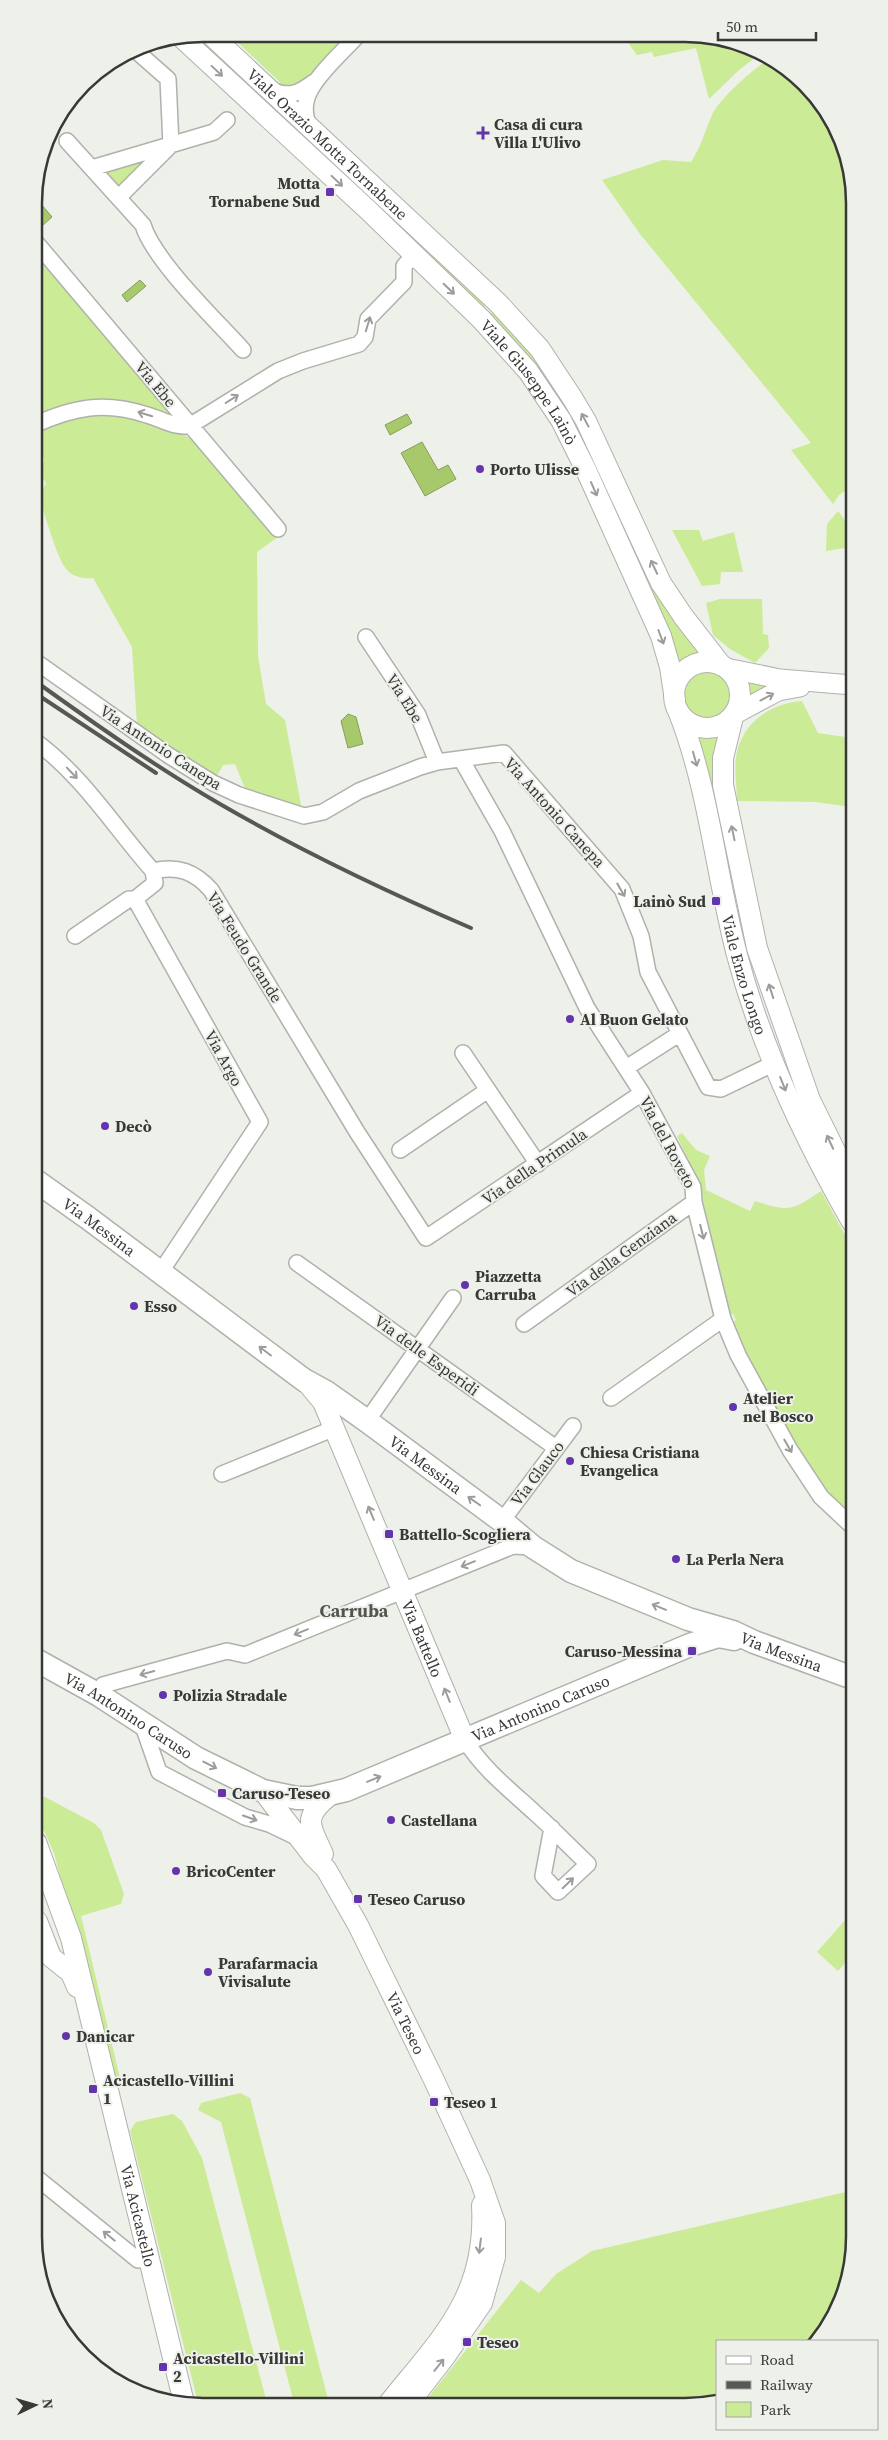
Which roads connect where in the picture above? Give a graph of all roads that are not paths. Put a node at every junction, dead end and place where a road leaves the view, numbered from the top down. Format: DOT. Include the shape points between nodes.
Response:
graph roads {
  1 [pos="220,43"];
  2 [pos="351,43"];
  3 [pos="188,44"];
  4 [pos="141,55"];
  5 [pos="318,80"];
  6 [pos="267,87"];
  7 [pos="227,120"];
  8 [pos="308,125"];
  9 [pos="67,141"];
  10 [pos="171,145"];
  11 [pos="92,168"];
  12 [pos="119,197"];
  13 [pos="43,251"];
  14 [pos="445,253"];
  15 [pos="414,255"];
  16 [pos="243,350"];
  17 [pos="43,421"];
  18 [pos="191,425"];
  19 [pos="278,529"];
  20 [pos="366,637"];
  21 [pos="723,666"];
  22 [pos="43,667"];
  23 [pos="843,684"];
  24 [pos="677,706"];
  25 [pos="734,715"];
  26 [pos="43,747"];
  27 [pos="461,759"];
  28 [pos="437,762"];
  29 [pos="153,870"];
  30 [pos="135,899"];
  31 [pos="75,936"];
  32 [pos="679,1034"];
  33 [pos="463,1053"];
  34 [pos="775,1063"];
  35 [pos="626,1068"];
  36 [pos="488,1090"];
  37 [pos="642,1093"];
  38 [pos="400,1150"];
  39 [pos="538,1164"];
  40 [pos="846,1172"];
  41 [pos="43,1186"];
  42 [pos="694,1202"];
  43 [pos="846,1210"];
  44 [pos="426,1238"];
  45 [pos="297,1262"];
  46 [pos="160,1273"];
  47 [pos="452,1298"];
  48 [pos="723,1319"];
  49 [pos="524,1324"];
  50 [pos="417,1348"];
  51 [pos="304,1380"];
  52 [pos="612,1398"];
  53 [pos="367,1421"];
  54 [pos="573,1426"];
  55 [pos="334,1428"];
  56 [pos="556,1448"];
  57 [pos="222,1474"];
  58 [pos="502,1520"];
  59 [pos="845,1520"];
  60 [pos="523,1547"];
  61 [pos="404,1590"];
  62 [pos="688,1619"];
  63 [pos="754,1642"];
  64 [pos="690,1645"];
  65 [pos="42,1665"];
  66 [pos="845,1675"];
  67 [pos="99,1695"];
  68 [pos="142,1723"];
  69 [pos="465,1740"];
  70 [pos="263,1791"];
  71 [pos="329,1796"];
  72 [pos="552,1828"];
  73 [pos="301,1840"];
  74 [pos="42,1859"];
  75 [pos="326,1869"];
  76 [pos="52,1887"];
  77 [pos="42,1934"];
  78 [pos="51,1957"];
  79 [pos="92,2027"];
  80 [pos="480,2180"];
  81 [pos="42,2182"];
  82 [pos="149,2258"];
  83 [pos="182,2395"];
  84 [pos="393,2398"];
  85 [pos="412,2398"];
  1 -- 6 [label="main road, Viale Orazio Motta Tornabene"];
  2 -- 5 [label="street"];
  3 -- 15 [label="main road, Viale Orazio Motta Tornabene, one-way"];
  4 -- 10 [label="street" via="168,79"];
  5 -- 6 [label="street" via="290,96"];
  5 -- 8 [label="street" via="306,101"];
  6 -- 8 [label="main road, Viale Orazio Motta Tornabene"];
  7 -- 10 [label="street" via="214,132"];
  8 -- 14 [label="main road, Viale Orazio Motta Tornabene"];
  9 -- 11 [label="street"];
  10 -- 11 [label="street"];
  10 -- 12 [label="street"];
  11 -- 12 [label="street"];
  12 -- 16 [label="street" via="143,225 147,238 186,288"];
  13 -- 18 [label="street, Via Ebe"];
  21 -- 14 [label="main road, Viale Giuseppe Lainò, one-way" via="682,616 661,583 586,421 540,349 498,303"];
  18 -- 15 [label="street, one-way" via="278,371 359,344 365,337 368,318 404,282 404,266"];
  15 -- 24 [label="main road, Viale Giuseppe Lainò, one-way" via="481,319 528,371 561,420 661,636"];
  18 -- 17 [label="street, one-way" via="182,428 131,410 99,407 74,409"];
  18 -- 19 [label="street, Via Ebe"];
  20 -- 28 [label="street, Via Ebe" via="418,716"];
  21 -- 23 [label="street" via="780,679"];
  21 -- 24 [label="main road" via="702,662 685,671 677,681"];
  21 -- 25 [label="main road" via="735,677 740,689 740,702"];
  22 -- 28 [label="street, Via Antonio Canepa" via="160,750 213,783 304,816 323,812 359,791"];
  25 -- 23 [label="street, one-way" via="778,690"];
  24 -- 25 [label="main road" via="689,723 702,728 722,725"];
  24 -- 34 [label="main road, Viale Enzo Longo, one-way" via="696,760 737,956"];
  40 -- 25 [label="main road, Viale Enzo Longo, one-way" via="810,1100 757,948 723,785 724,758"];
  26 -- 29 [label="street, one-way" via="85,787"];
  27 -- 28 [label="street, Via Antonio Canepa"];
  27 -- 32 [label="street, Via Antonio Canepa, one-way" via="504,753 615,879 641,936 648,972"];
  27 -- 35 [label="street, Via del Roveto" via="502,831 587,1008"];
  29 -- 30 [label="street" via="155,883"];
  29 -- 44 [label="street, Via Feudo Grande" via="186,870 211,890 357,1132"];
  30 -- 31 [label="street" via="128,899"];
  30 -- 46 [label="street, Via Argo" via="260,1122"];
  32 -- 34 [label="street, Via Antonio Canepa" via="708,1087 721,1088"];
  32 -- 35 [label="street"];
  33 -- 36 [label="street"];
  34 -- 43 [label="main road, Viale Enzo Longo, one-way" via="791,1104"];
  35 -- 37 [label="street, Via del Roveto"];
  36 -- 38 [label="street"];
  36 -- 39 [label="street"];
  37 -- 39 [label="street, Via della Primula"];
  37 -- 42 [label="street, Via del Roveto" via="690,1180 695,1193"];
  39 -- 44 [label="street, Via della Primula"];
  41 -- 46 [label="main road, Via Messina"];
  42 -- 48 [label="street, Via del Roveto, one-way"];
  42 -- 49 [label="street, Via della Genziana"];
  45 -- 50 [label="street, Via delle Esperidi"];
  51 -- 46 [label="main road, Via Messina, one-way"];
  47 -- 50 [label="street"];
  48 -- 52 [label="street"];
  48 -- 59 [label="street, Via del Roveto, one-way" via="738,1355 790,1450 820,1497"];
  50 -- 53 [label="street"];
  50 -- 56 [label="street, Via delle Esperidi"];
  51 -- 53 [label="main road, Via Messina"];
  51 -- 55 [label="main road, Via Battello" via="323,1402"];
  58 -- 53 [label="main road, Via Messina, one-way"];
  54 -- 56 [label="street, Via Glauco"];
  55 -- 57 [label="street"];
  61 -- 55 [label="main road, Via Battello, one-way"];
  56 -- 58 [label="street, Via Glauco"];
  58 -- 60 [label="main road, Via Messina"];
  60 -- 61 [label="street, one-way"];
  62 -- 60 [label="main road, Via Messina, one-way" via="571,1571"];
  61 -- 67 [label="street, one-way" via="245,1655 232,1651 103,1685"];
  69 -- 61 [label="main road, Via Battello, one-way"];
  62 -- 63 [label="main road, Via Messina" via="734,1632"];
  62 -- 64 [label="main road" via="699,1631"];
  63 -- 64 [label="main road, Via Antonino Caruso" via="722,1636"];
  63 -- 66 [label="main road, Via Messina"];
  64 -- 69 [label="main road, Via Antonino Caruso"];
  65 -- 67 [label="main road, Via Antonino Caruso"];
  67 -- 68 [label="main road, Via Antonino Caruso"];
  68 -- 70 [label="main road, Via Antonino Caruso, one-way" via="196,1758"];
  68 -- 73 [label="street, one-way" via="159,1772 245,1817"];
  71 -- 69 [label="main road, Via Antonino Caruso, one-way"];
  69 -- 72 [label="street, Via Battello" via="492,1775"];
  70 -- 71 [label="main road, Via Antonino Caruso" via="297,1798"];
  70 -- 73 [label="main road"];
  71 -- 75 [label="main road" via="315,1806 310,1819"];
  72 -- 72 [label="street, Via Battello, one-way" via="543,1876 558,1892 588,1864"];
  73 -- 75 [label="main road"];
  74 -- 76 [label="main road, Via Acicastello"];
  75 -- 80 [label="main road, Via Teseo" via="376,1961"];
  76 -- 78 [label="main road" via="67,1949 62,1958"];
  76 -- 79 [label="main road, Via Acicastello" via="71,1938"];
  77 -- 78 [label="main road"];
  78 -- 79 [label="main road, Via Acicastello" via="72,1973"];
  79 -- 82 [label="main road, Via Acicastello"];
  80 -- 84 [label="main road, one-way" via="481,2243 472,2285 452,2323"];
  85 -- 80 [label="main road, Via Teseo, one-way" via="469,2325 490,2282 495,2257 495,2223"];
  82 -- 81 [label="street, one-way" via="138,2260"];
  82 -- 83 [label="main road, Via Acicastello"];
}
